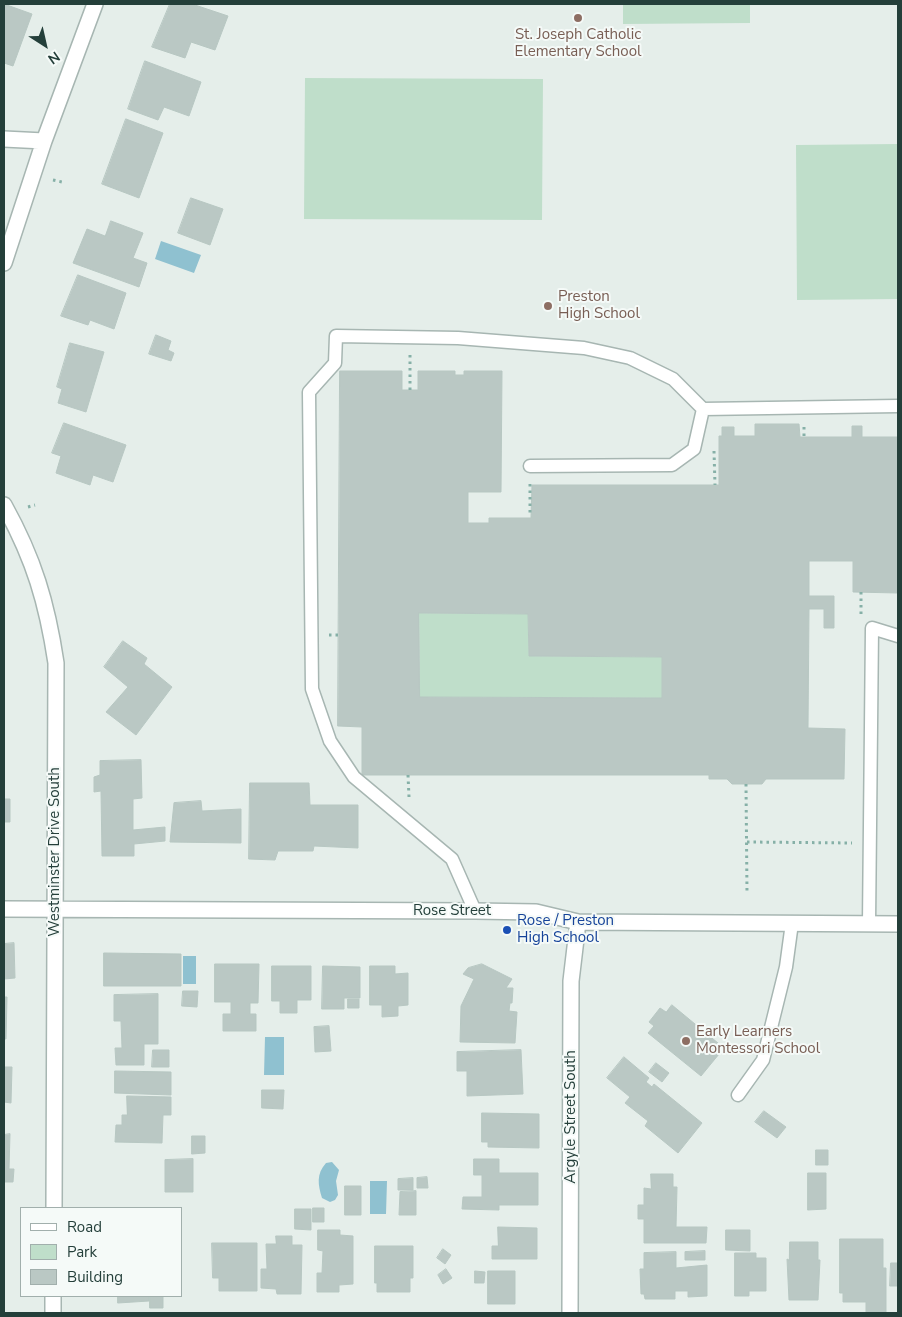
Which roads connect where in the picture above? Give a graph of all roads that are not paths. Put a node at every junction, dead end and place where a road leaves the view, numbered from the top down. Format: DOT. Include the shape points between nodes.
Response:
graph roads {
  1 [pos="95,4"];
  2 [pos="4,139"];
  3 [pos="44,141"];
  4 [pos="4,263"];
  5 [pos="898,406"];
  6 [pos="703,408"];
  7 [pos="530,466"];
  8 [pos="4,505"];
  9 [pos="898,636"];
  10 [pos="4,909"];
  11 [pos="55,909"];
  12 [pos="475,911"];
  13 [pos="578,922"];
  14 [pos="792,922"];
  15 [pos="869,924"];
  16 [pos="898,924"];
  17 [pos="738,1095"];
  18 [pos="54,1207"];
  19 [pos="53,1297"];
  20 [pos="53,1313"];
  21 [pos="570,1313"];
  1 -- 3 [label="street"];
  2 -- 3 [label="street"];
  3 -- 4 [label="street"];
  5 -- 6 [label="lane"];
  6 -- 7 [label="lane" via="694,449 672,465"];
  6 -- 12 [label="lane" via="673,379 630,358 584,348 458,338 336,336 336,364 309,392 312,688 330,741 354,777 452,859"];
  8 -- 11 [label="street, Westminster Drive South" via="31,558 49,614 56,663"];
  9 -- 15 [label="lane" via="872,628"];
  10 -- 11 [label="street, Rose Street"];
  11 -- 12 [label="street, Rose Street"];
  11 -- 18 [label="street, Westminster Drive South"];
  12 -- 13 [label="street, Rose Street" via="536,912"];
  13 -- 14 [label="street, Rose Street"];
  13 -- 21 [label="street, Argyle Street South" via="571,981"];
  14 -- 15 [label="street, Rose Street"];
  14 -- 17 [label="lane" via="786,967 762,1060"];
  15 -- 16 [label="street, Rose Street"];
  19 -- 20 [label="street"];
}
